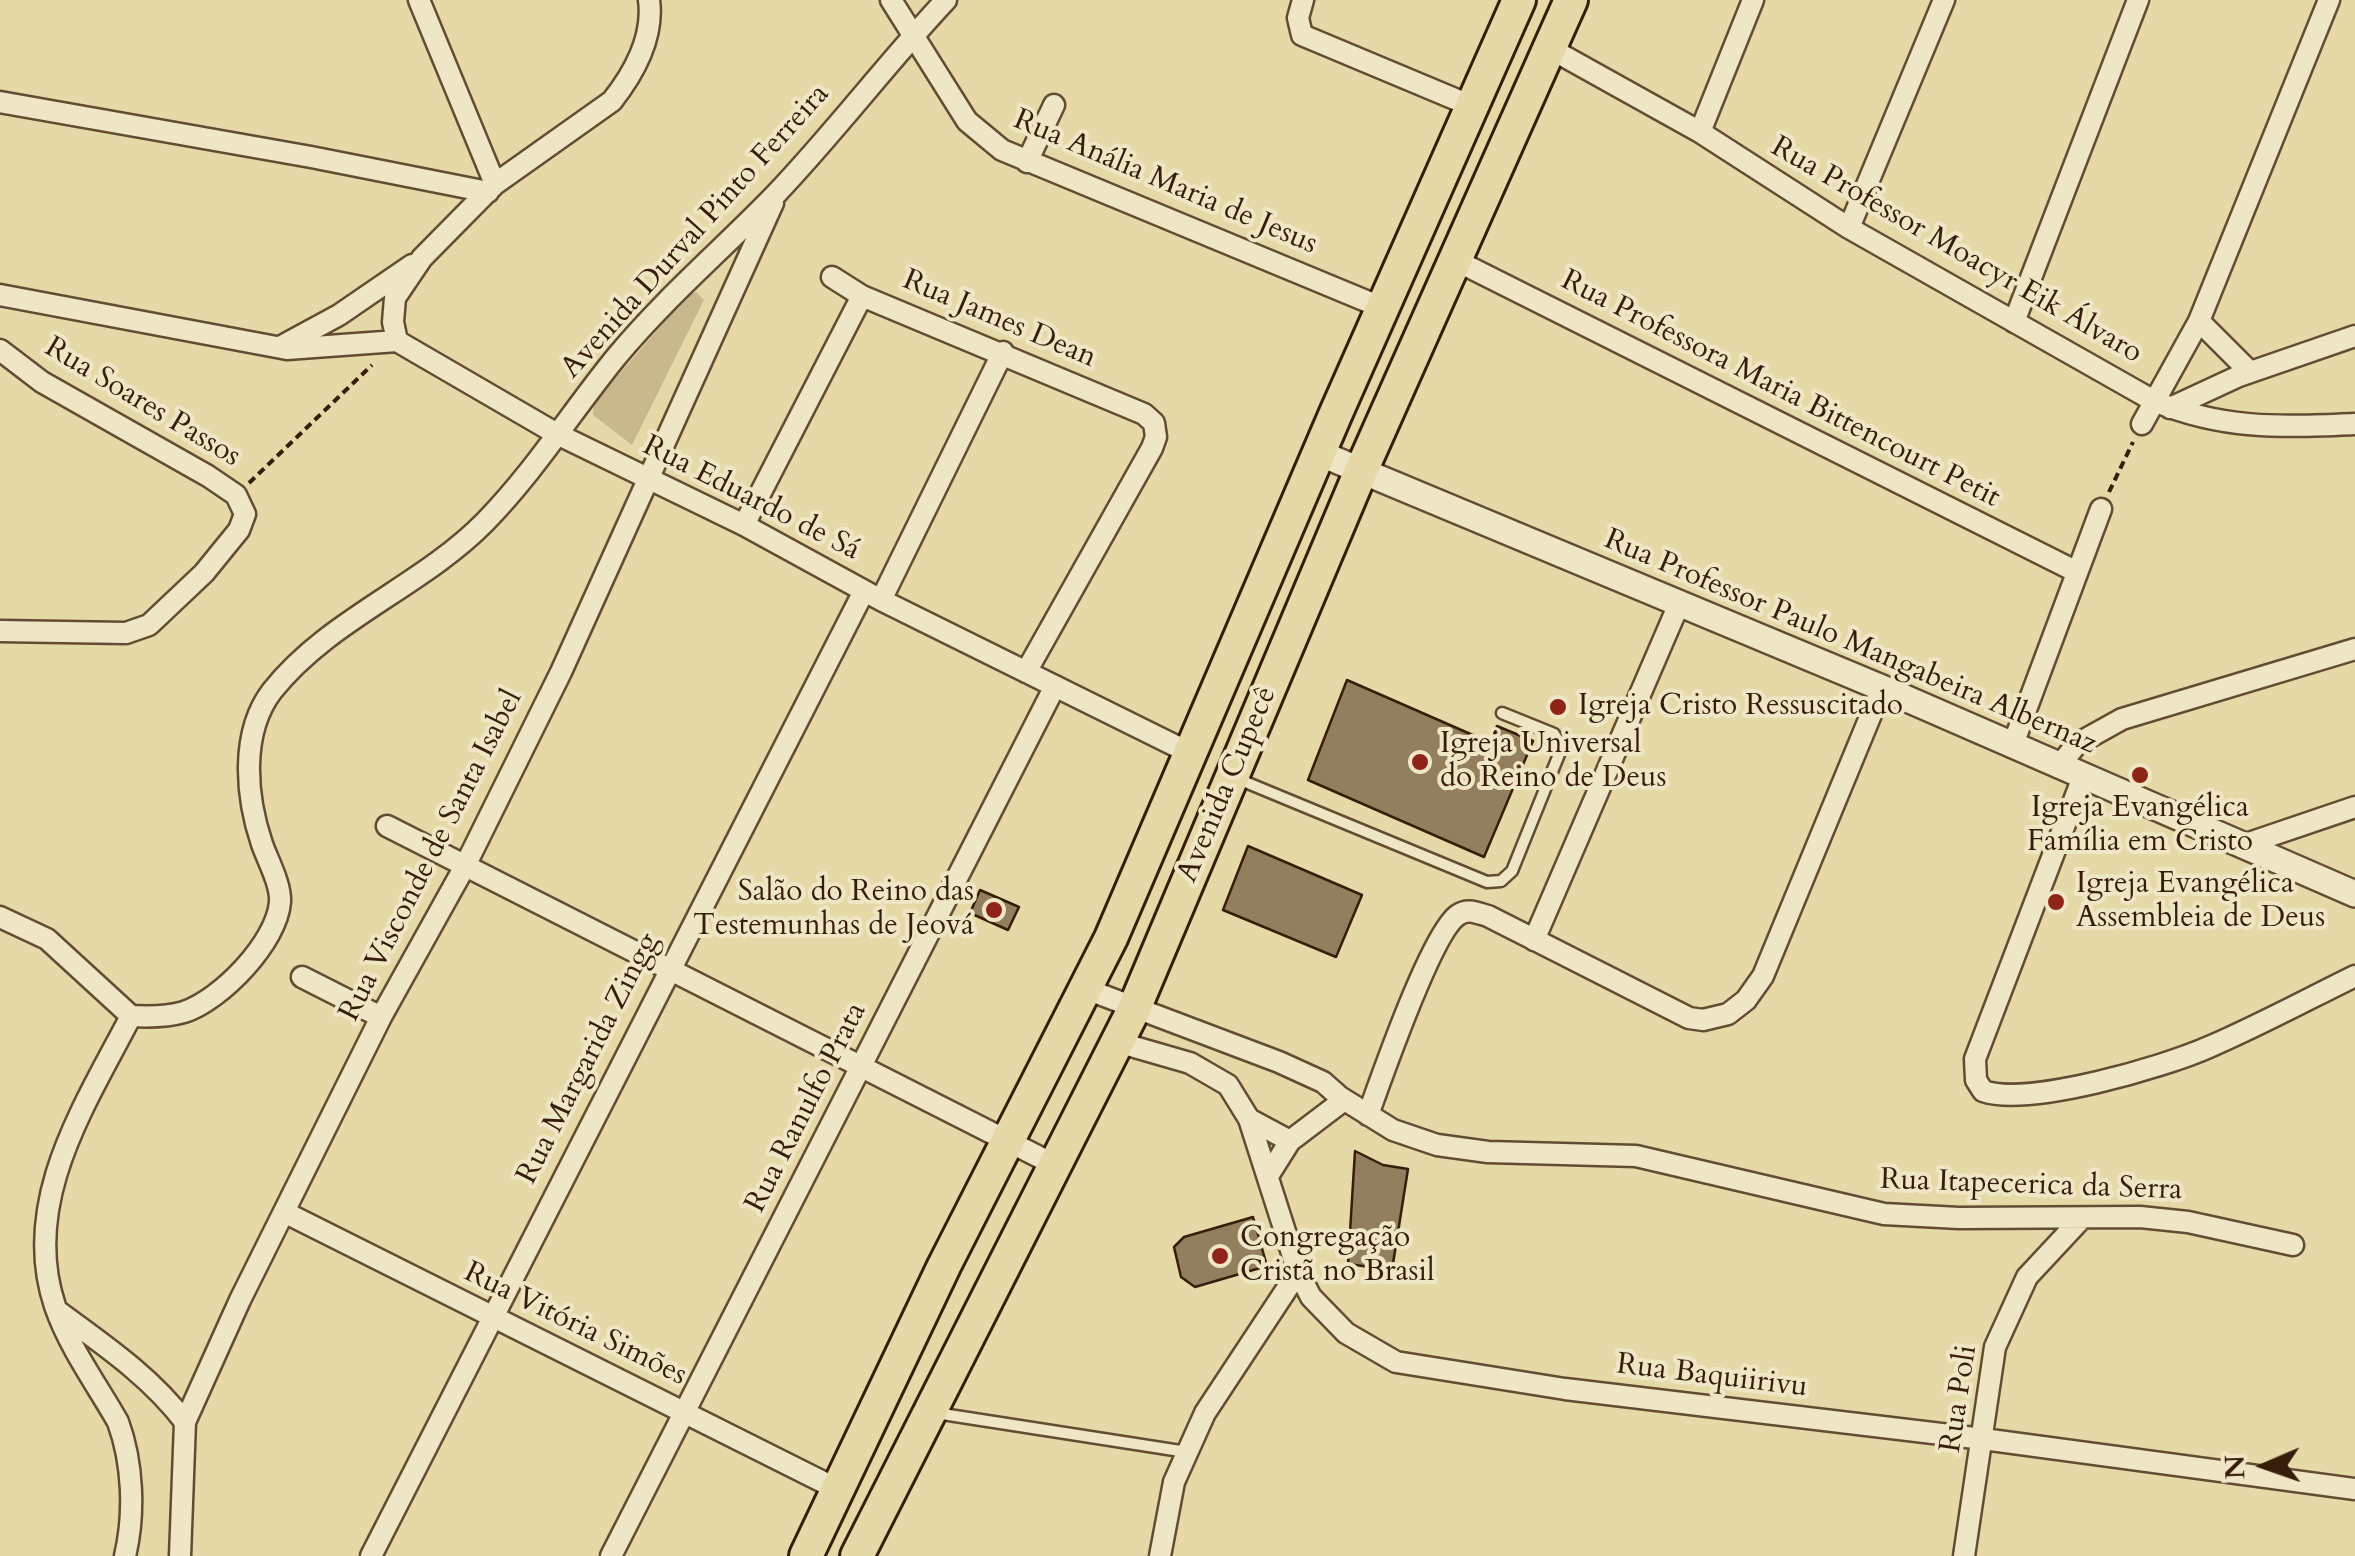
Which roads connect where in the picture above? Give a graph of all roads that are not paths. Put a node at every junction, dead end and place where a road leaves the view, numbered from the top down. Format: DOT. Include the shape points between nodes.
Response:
graph roads {
  1 [pos="418,0"];
  2 [pos="649,0"];
  3 [pos="891,0"];
  4 [pos="946,0"];
  5 [pos="1304,0"];
  6 [pos="1519,0"];
  7 [pos="1571,0"];
  8 [pos="1753,0"];
  9 [pos="1944,0"];
  10 [pos="2138,0"];
  11 [pos="2328,0"];
  12 [pos="912,36"];
  13 [pos="1550,49"];
  14 [pos="0,102"];
  15 [pos="1054,106"];
  16 [pos="1474,107"];
  17 [pos="1700,132"];
  18 [pos="1027,162"];
  19 [pos="491,188"];
  20 [pos="779,190"];
  21 [pos="1849,228"];
  22 [pos="422,258"];
  23 [pos="1456,261"];
  24 [pos="832,277"];
  25 [pos="0,295"];
  26 [pos="862,296"];
  27 [pos="1383,308"];
  28 [pos="2199,321"];
  29 [pos="2014,322"];
  30 [pos="2355,336"];
  31 [pos="397,341"];
  32 [pos="278,348"];
  33 [pos="0,350"];
  34 [pos="1003,352"];
  35 [pos="2250,372"];
  36 [pos="2162,405"];
  37 [pos="2142,424"];
  38 [pos="2355,424"];
  39 [pos="557,434"];
  40 [pos="1319,453"];
  41 [pos="1361,472"];
  42 [pos="647,478"];
  43 [pos="2101,509"];
  44 [pos="744,525"];
  45 [pos="2077,572"];
  46 [pos="872,596"];
  47 [pos="1679,604"];
  48 [pos="0,631"];
  49 [pos="2355,650"];
  50 [pos="1026,672"];
  51 [pos="1055,686"];
  52 [pos="1882,688"];
  53 [pos="1502,713"];
  54 [pos="2012,747"];
  55 [pos="1190,753"];
  56 [pos="2058,767"];
  57 [pos="1232,776"];
  58 [pos="2083,777"];
  59 [pos="2355,807"];
  60 [pos="387,826"];
  61 [pos="2246,844"];
  62 [pos="465,866"];
  63 [pos="2355,894"];
  64 [pos="0,917"];
  65 [pos="1534,940"];
  66 [pos="668,970"];
  67 [pos="2355,976"];
  68 [pos="302,977"];
  69 [pos="1086,989"];
  70 [pos="1134,1009"];
  71 [pos="131,1016"];
  72 [pos="381,1018"];
  73 [pos="1117,1042"];
  74 [pos="1251,1050"];
  75 [pos="862,1068"];
  76 [pos="1228,1085"];
  77 [pos="1344,1100"];
  78 [pos="1368,1116"];
  79 [pos="1249,1119"];
  80 [pos="1008,1141"];
  81 [pos="1290,1142"];
  82 [pos="1055,1165"];
  83 [pos="1268,1176"];
  84 [pos="286,1213"];
  85 [pos="2082,1218"];
  86 [pos="2292,1245"];
  87 [pos="1298,1272"];
  88 [pos="56,1310"];
  89 [pos="492,1318"];
  90 [pos="684,1412"];
  91 [pos="928,1412"];
  92 [pos="185,1422"];
  93 [pos="1983,1440"];
  94 [pos="1187,1452"];
  95 [pos="2354,1488"];
  96 [pos="839,1490"];
  97 [pos="125,1556"];
  98 [pos="180,1556"];
  99 [pos="371,1556"];
  100 [pos="611,1556"];
  101 [pos="806,1556"];
  102 [pos="856,1556"];
  103 [pos="1160,1556"];
  104 [pos="1964,1556"];
  1 -- 19 [label="street"];
  2 -- 19 [label="street" via="647,40 612,101"];
  3 -- 12 [label="street, Rua Anália Maria de Jesus"];
  4 -- 12 [label="street, Avenida Durval Pinto Ferreira"];
  5 -- 16 [label="street" via="1298,22 1308,39"];
  6 -- 16 [label="main road, Avenida Cupecê"];
  7 -- 13 [label="main road, Avenida Cupecê"];
  8 -- 17 [label="street"];
  9 -- 21 [label="street"];
  10 -- 29 [label="street"];
  11 -- 28 [label="street"];
  12 -- 18 [label="street, Rua Anália Maria de Jesus" via="966,121"];
  12 -- 20 [label="street, Avenida Durval Pinto Ferreira"];
  13 -- 17 [label="street, Rua Professor Moacyr Eik Álvaro"];
  13 -- 23 [label="main road, Avenida Cupecê"];
  14 -- 19 [label="street"];
  15 -- 18 [label="street"];
  16 -- 27 [label="main road, Avenida Cupecê"];
  17 -- 21 [label="street, Rua Professor Moacyr Eik Álvaro"];
  18 -- 27 [label="street, Rua Anália Maria de Jesus"];
  19 -- 22 [label="street"];
  20 -- 39 [label="street, Avenida Durval Pinto Ferreira" via="619,354"];
  20 -- 42 [label="street, Rua Visconde de Santa Isabel"];
  21 -- 29 [label="street, Rua Professor Moacyr Eik Álvaro"];
  22 -- 31 [label="street" via="395,298"];
  22 -- 32 [label="street"];
  23 -- 41 [label="main road, Avenida Cupecê"];
  23 -- 45 [label="street, Rua Professora Maria Bittencourt Petit"];
  24 -- 26 [label="street, Rua James Dean"];
  25 -- 32 [label="street"];
  26 -- 34 [label="street, Rua James Dean"];
  26 -- 44 [label="street"];
  27 -- 40 [label="main road, Avenida Cupecê"];
  28 -- 35 [label="street"];
  28 -- 36 [label="street"];
  29 -- 36 [label="street, Rua Professor Moacyr Eik Álvaro"];
  30 -- 35 [label="street"];
  31 -- 32 [label="street"];
  31 -- 39 [label="street, Rua Eduardo de Sá"];
  33 -- 48 [label="street, Rua Soares Passos" via="42,382 208,476 245,510 239,530 204,573 148,624 126,632"];
  34 -- 46 [label="street, Rua Margarida Zingg"];
  34 -- 50 [label="street, Rua James Dean" via="1144,414 1156,427 1152,448"];
  35 -- 36 [label="street"];
  36 -- 37 [label="street"];
  36 -- 38 [label="street, Rua Professor Moacyr Eik Álvaro" via="2267,428"];
  39 -- 42 [label="street, Rua Eduardo de Sá"];
  39 -- 71 [label="street, Avenida Durval Pinto Ferreira" via="462,544 306,656 270,695 251,733 250,768 256,824 280,897 272,925 251,959 205,1002 183,1012"];
  40 -- 41 [label="street, Rua Professor Paulo Mangabeira Albernaz"];
  40 -- 55 [label="main road, Avenida Cupecê"];
  41 -- 47 [label="street, Rua Professor Paulo Mangabeira Albernaz"];
  41 -- 57 [label="main road, Avenida Cupecê"];
  42 -- 44 [label="street, Rua Eduardo de Sá"];
  42 -- 62 [label="street, Rua Visconde de Santa Isabel"];
  43 -- 45 [label="street"];
  44 -- 46 [label="street, Rua Eduardo de Sá"];
  45 -- 54 [label="street"];
  46 -- 50 [label="street, Rua Eduardo de Sá"];
  46 -- 66 [label="street, Rua Margarida Zingg"];
  47 -- 52 [label="street, Rua Professor Paulo Mangabeira Albernaz"];
  47 -- 65 [label="street"];
  49 -- 56 [label="street" via="2122,719 2077,744"];
  50 -- 51 [label="street, Rua Eduardo de Sá"];
  51 -- 55 [label="street, Rua Eduardo de Sá"];
  51 -- 75 [label="street, Rua Ranulfo Prata"];
  52 -- 54 [label="street, Rua Professor Paulo Mangabeira Albernaz"];
  52 -- 65 [label="street" via="1763,976 1728,1014 1704,1020 1679,1014"];
  53 -- 57 [label="lane" via="1554,734 1562,748 1512,871 1501,882"];
  54 -- 56 [label="street, Rua Professor Paulo Mangabeira Albernaz"];
  55 -- 69 [label="main road, Avenida Cupecê"];
  56 -- 58 [label="street, Rua Professor Paulo Mangabeira Albernaz"];
  57 -- 70 [label="main road, Avenida Cupecê"];
  58 -- 61 [label="street, Rua Professor Paulo Mangabeira Albernaz"];
  58 -- 67 [label="street" via="1979,1048 1974,1070 1983,1092 2070,1089 2205,1049"];
  59 -- 61 [label="street"];
  60 -- 62 [label="street"];
  61 -- 63 [label="street, Rua Professor Paulo Mangabeira Albernaz"];
  62 -- 66 [label="street"];
  62 -- 72 [label="street, Rua Visconde de Santa Isabel"];
  64 -- 71 [label="street" via="47,939"];
  65 -- 78 [label="street" via="1473,911 1454,917 1436,944"];
  66 -- 75 [label="street"];
  66 -- 89 [label="street, Rua Margarida Zingg"];
  68 -- 72 [label="street"];
  69 -- 70 [label="street, Rua Itapecerica da Serra"];
  69 -- 80 [label="main road, Avenida Cupecê"];
  70 -- 73 [label="main road, Avenida Cupecê"];
  70 -- 74 [label="street, Rua Itapecerica da Serra"];
  71 -- 88 [label="street" via="75,1124 51,1188 45,1250"];
  72 -- 84 [label="street, Rua Visconde de Santa Isabel"];
  73 -- 76 [label="street, Rua Baquiirivu" via="1190,1063"];
  73 -- 82 [label="main road, Avenida Cupecê"];
  74 -- 76 [label="street" via="1232,1059"];
  74 -- 77 [label="street, Rua Itapecerica da Serra" via="1322,1082"];
  75 -- 80 [label="street"];
  75 -- 90 [label="street, Rua Ranulfo Prata"];
  76 -- 79 [label="street, Rua Baquiirivu"];
  77 -- 78 [label="street, Rua Itapecerica da Serra"];
  77 -- 81 [label="street"];
  78 -- 85 [label="street, Rua Itapecerica da Serra" via="1437,1146 1636,1156 1884,1214"];
  79 -- 81 [label="street"];
  79 -- 83 [label="street, Rua Baquiirivu"];
  80 -- 82 [label="street"];
  80 -- 96 [label="main road, Avenida Cupecê"];
  81 -- 83 [label="street"];
  82 -- 91 [label="main road, Avenida Cupecê"];
  83 -- 87 [label="street, Rua Baquiirivu"];
  84 -- 89 [label="street, Rua Vitória Simões"];
  84 -- 92 [label="street, Rua Visconde de Santa Isabel"];
  85 -- 86 [label="street, Rua Itapecerica da Serra" via="2188,1222"];
  85 -- 93 [label="street, Rua Poli" via="2027,1277 1996,1346"];
  87 -- 93 [label="street, Rua Baquiirivu" via="1330,1319 1396,1362"];
  87 -- 94 [label="street" via="1204,1412"];
  88 -- 92 [label="street" via="134,1368"];
  88 -- 97 [label="street" via="125,1440 131,1508"];
  89 -- 90 [label="street, Rua Vitória Simões"];
  89 -- 99 [label="street, Rua Margarida Zingg"];
  90 -- 96 [label="street, Rua Vitória Simões"];
  90 -- 100 [label="street, Rua Ranulfo Prata"];
  91 -- 94 [label="lane"];
  91 -- 102 [label="main road, Avenida Cupecê"];
  92 -- 98 [label="street, Rua Visconde de Santa Isabel"];
  93 -- 95 [label="street, Rua Baquiirivu"];
  93 -- 104 [label="street, Rua Poli"];
  94 -- 103 [label="street" via="1174,1482"];
  96 -- 101 [label="main road, Avenida Cupecê"];
}
